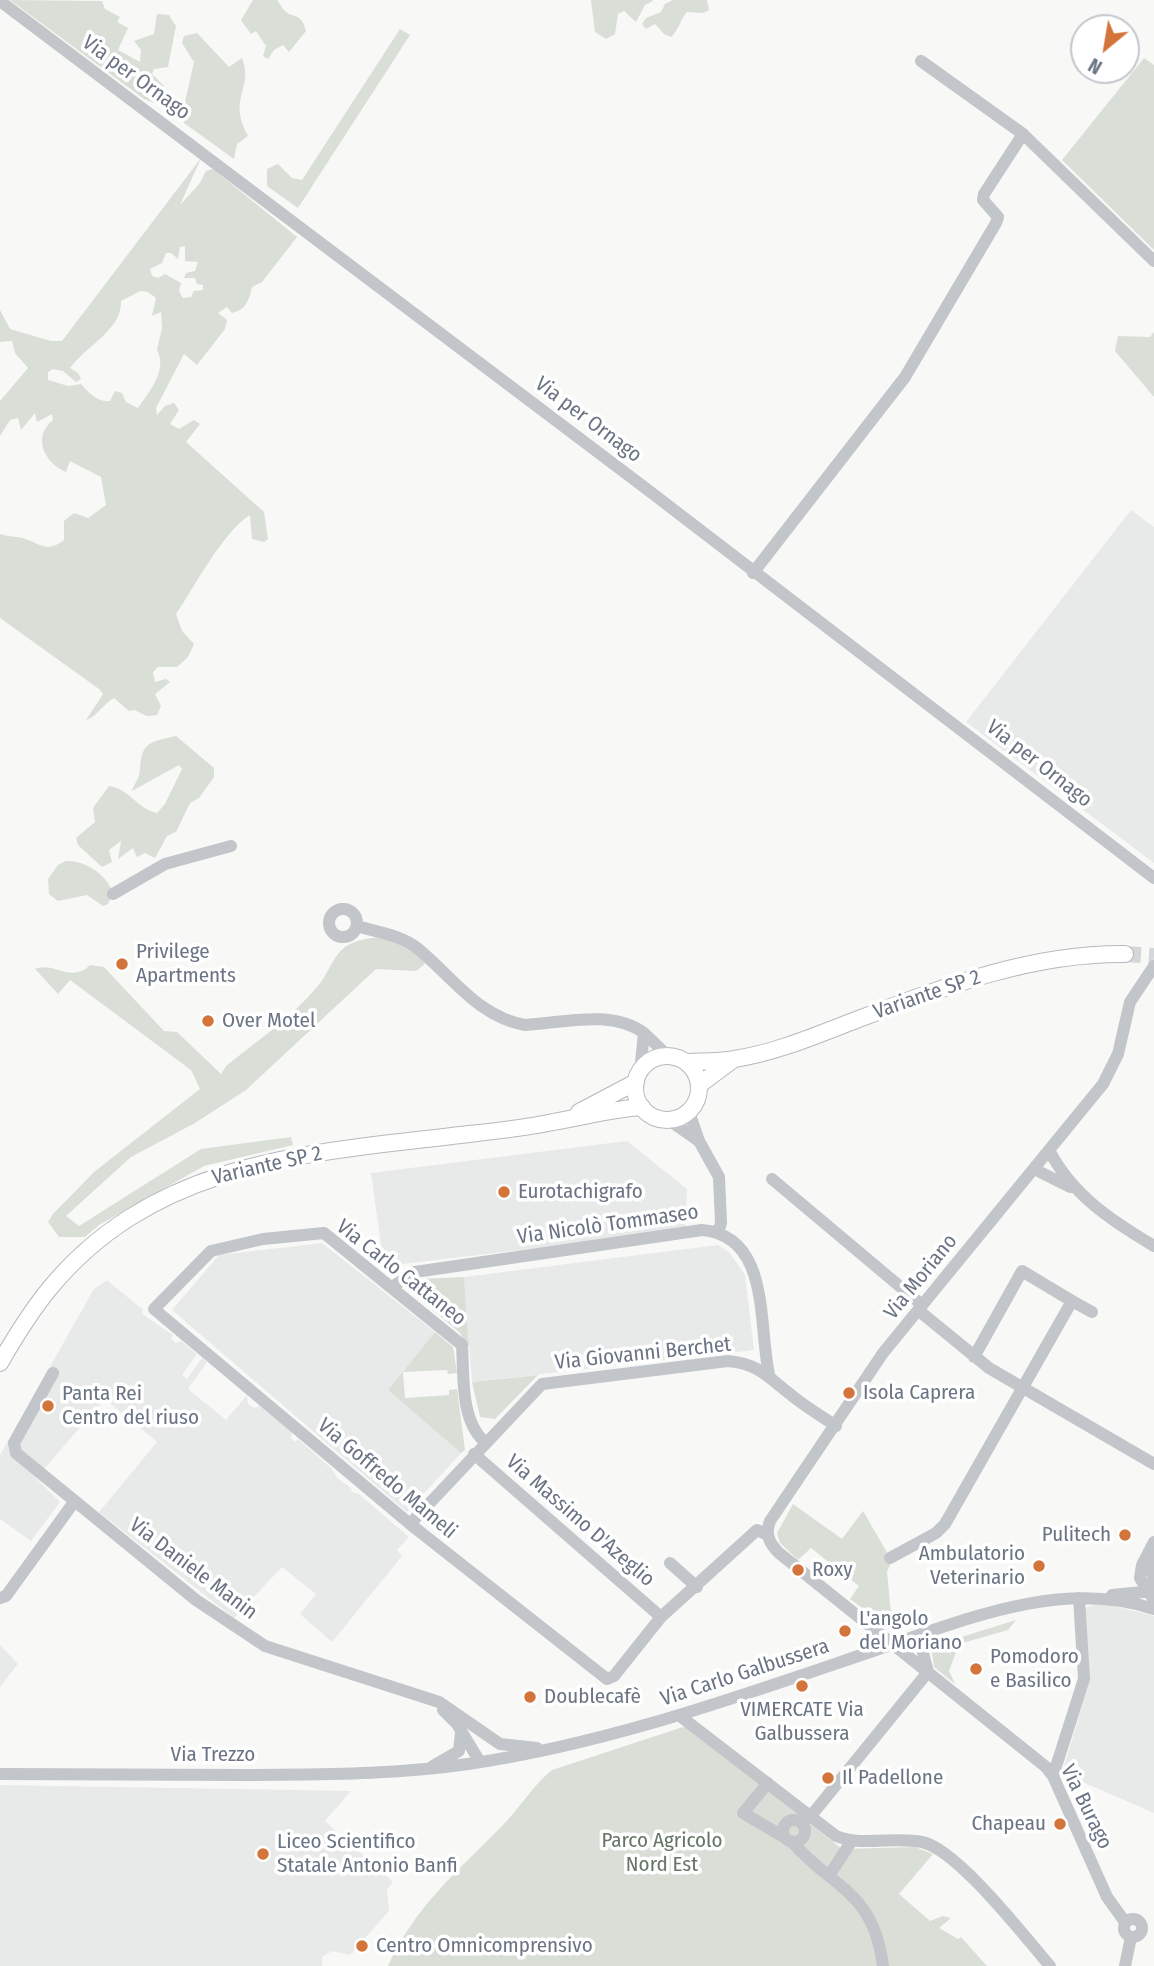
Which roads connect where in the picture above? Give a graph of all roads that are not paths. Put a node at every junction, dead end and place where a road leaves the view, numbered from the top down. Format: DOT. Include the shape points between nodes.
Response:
graph roads {
  1 [pos="0,1"];
  2 [pos="921,61"];
  3 [pos="1023,134"];
  4 [pos="1154,261"];
  5 [pos="753,573"];
  6 [pos="231,846"];
  7 [pos="1153,876"];
  8 [pos="113,894"];
  9 [pos="357,926"];
  10 [pos="1125,954"];
  11 [pos="1154,967"];
  12 [pos="644,1033"];
  13 [pos="668,1056"];
  14 [pos="734,1059"];
  15 [pos="686,1062"];
  16 [pos="638,1077"];
  17 [pos="699,1085"];
  18 [pos="642,1107"];
  19 [pos="689,1112"];
  20 [pos="566,1119"];
  21 [pos="669,1120"];
  22 [pos="699,1141"];
  23 [pos="1049,1150"];
  24 [pos="1034,1169"];
  25 [pos="772,1178"];
  26 [pos="1076,1190"];
  27 [pos="717,1232"];
  28 [pos="1154,1246"];
  29 [pos="392,1287"];
  30 [pos="1072,1301"];
  31 [pos="920,1308"];
  32 [pos="154,1309"];
  33 [pos="1092,1312"];
  34 [pos="974,1357"];
  35 [pos="0,1363"];
  36 [pos="53,1373"];
  37 [pos="769,1374"];
  38 [pos="1024,1388"];
  39 [pos="837,1424"];
  40 [pos="485,1442"];
  41 [pos="474,1454"];
  42 [pos="1154,1464"];
  43 [pos="74,1502"];
  44 [pos="410,1524"];
  45 [pos="768,1535"];
  46 [pos="1154,1542"];
  47 [pos="890,1558"];
  48 [pos="1145,1560"];
  49 [pos="670,1563"];
  50 [pos="696,1587"];
  51 [pos="1152,1591"];
  52 [pos="1120,1594"];
  53 [pos="1094,1596"];
  54 [pos="0,1598"];
  55 [pos="1079,1598"];
  56 [pos="1154,1609"];
  57 [pos="662,1617"];
  58 [pos="925,1634"];
  59 [pos="894,1644"];
  60 [pos="928,1672"];
  61 [pos="680,1716"];
  62 [pos="466,1726"];
  63 [pos="548,1749"];
  64 [pos="481,1762"];
  65 [pos="427,1769"];
  66 [pos="0,1773"];
  67 [pos="1053,1776"];
  68 [pos="768,1783"];
  69 [pos="806,1820"];
  70 [pos="788,1840"];
  71 [pos="851,1842"];
  72 [pos="830,1874"];
  73 [pos="1125,1922"];
  74 [pos="1148,1929"];
  75 [pos="1131,1937"];
  76 [pos="883,1966"];
  77 [pos="1050,1966"];
  78 [pos="1125,1966"];
  1 -- 5 [label="street, Via per Ornago"];
  2 -- 3 [label="street"];
  3 -- 4 [label="street"];
  3 -- 5 [label="street" via="984,194 983,200 998,217 996,223 917,358"];
  5 -- 7 [label="street, Via per Ornago"];
  6 -- 8 [label="street" via="165,864"];
  9 -- 12 [label="street" via="415,946 485,1011 525,1025 614,1020"];
  10 -- 14 [label="main road, Variante SP 2" via="1058,957 1001,970 810,1038"];
  11 -- 23 [label="street, Via Moriano" via="1130,1002 1109,1074"];
  12 -- 13 [label="street"];
  12 -- 16 [label="street"];
  13 -- 15 [label="main road, Variante SP 2"];
  13 -- 16 [label="main road, Variante SP 2" via="655,1059"];
  14 -- 15 [label="main road, Variante SP 2"];
  14 -- 17 [label="main road, Variante SP 2"];
  15 -- 17 [label="main road"];
  16 -- 18 [label="main road" via="637,1100"];
  16 -- 20 [label="main road, Variante SP 2"];
  17 -- 19 [label="main road"];
  18 -- 20 [label="main road, Variante SP 2"];
  18 -- 21 [label="main road" via="654,1117"];
  19 -- 21 [label="main road"];
  19 -- 22 [label="street"];
  20 -- 35 [label="main road, Variante SP 2" via="250,1165 172,1193 125,1220 74,1262 48,1289"];
  21 -- 22 [label="street"];
  22 -- 27 [label="street" via="719,1177 721,1223"];
  23 -- 24 [label="street, Via Moriano"];
  23 -- 26 [label="street"];
  24 -- 26 [label="street"];
  24 -- 31 [label="street, Via Moriano"];
  25 -- 31 [label="street"];
  26 -- 28 [label="street" via="1121,1227"];
  27 -- 29 [label="street, Via Nicolò Tommaseo" via="702,1230 415,1272"];
  27 -- 37 [label="street, Via Nicolò Tommaseo" via="741,1249 754,1270"];
  29 -- 32 [label="street, Via Carlo Cattaneo" via="324,1233 262,1239 211,1251"];
  29 -- 40 [label="street, Via Carlo Cattaneo" via="462,1345 469,1416 474,1433"];
  30 -- 33 [label="street"];
  30 -- 34 [label="street" via="1022,1271"];
  30 -- 38 [label="street"];
  31 -- 34 [label="street"];
  31 -- 39 [label="street, Via Moriano" via="883,1353"];
  32 -- 44 [label="street, Via Goffredo Mameli"];
  34 -- 38 [label="street"];
  36 -- 43 [label="street, Via Daniele Manin" via="14,1443 16,1453"];
  37 -- 39 [label="street"];
  37 -- 40 [label="street, Via Giovanni Berchet" via="729,1361 542,1384"];
  38 -- 42 [label="street"];
  38 -- 47 [label="street" via="945,1524"];
  39 -- 45 [label="street, Via Moriano" via="770,1521"];
  40 -- 41 [label="street, Via Giovanni Berchet"];
  41 -- 44 [label="street, Via Giovanni Berchet"];
  41 -- 57 [label="street, Via Massimo D'Azeglio"];
  43 -- 54 [label="street" via="6,1596"];
  43 -- 62 [label="street, Via Daniele Manin" via="196,1600 265,1646 444,1704"];
  44 -- 57 [label="street, Via Goffredo Mameli" via="607,1679"];
  45 -- 50 [label="street" via="757,1530"];
  45 -- 59 [label="street, Via Burago" via="779,1553"];
  46 -- 48 [label="street"];
  48 -- 51 [label="street"];
  48 -- 52 [label="street"];
  49 -- 50 [label="street"];
  50 -- 57 [label="street"];
  51 -- 52 [label="street"];
  52 -- 53 [label="street"];
  53 -- 55 [label="street, Via Carlo Galbussera"];
  53 -- 56 [label="street, Via Carlo Galbussera"];
  55 -- 58 [label="street, Via Carlo Galbussera" via="1026,1604"];
  55 -- 67 [label="street" via="1084,1678"];
  58 -- 59 [label="street, Via Carlo Galbussera"];
  58 -- 60 [label="street"];
  59 -- 60 [label="street, Via Burago"];
  59 -- 61 [label="street, Via Carlo Galbussera"];
  60 -- 67 [label="street, Via Burago"];
  60 -- 69 [label="street"];
  61 -- 63 [label="street, Via Carlo Galbussera"];
  61 -- 68 [label="street"];
  62 -- 63 [label="street, Via Daniele Manin" via="500,1744"];
  62 -- 64 [label="street, Via Daniele Manin"];
  62 -- 65 [label="street" via="459,1751"];
  63 -- 64 [label="street, Via Carlo Galbussera"];
  64 -- 65 [label="street, Via Carlo Galbussera"];
  65 -- 66 [label="street, Via Trezzo" via="332,1775"];
  67 -- 73 [label="street, Via Burago" via="1107,1897"];
  68 -- 69 [label="street"];
  68 -- 70 [label="street" via="743,1813"];
  69 -- 70 [label="street" via="804,1836"];
  69 -- 71 [label="street"];
  70 -- 72 [label="street"];
  71 -- 72 [label="street"];
  71 -- 77 [label="street" via="924,1842 934,1847 960,1866"];
  72 -- 76 [label="street" via="863,1908"];
  73 -- 74 [label="street" via="1136,1919"];
  73 -- 75 [label="street, Via Burago" via="1124,1931"];
  74 -- 75 [label="street"];
  75 -- 78 [label="street"];
}
